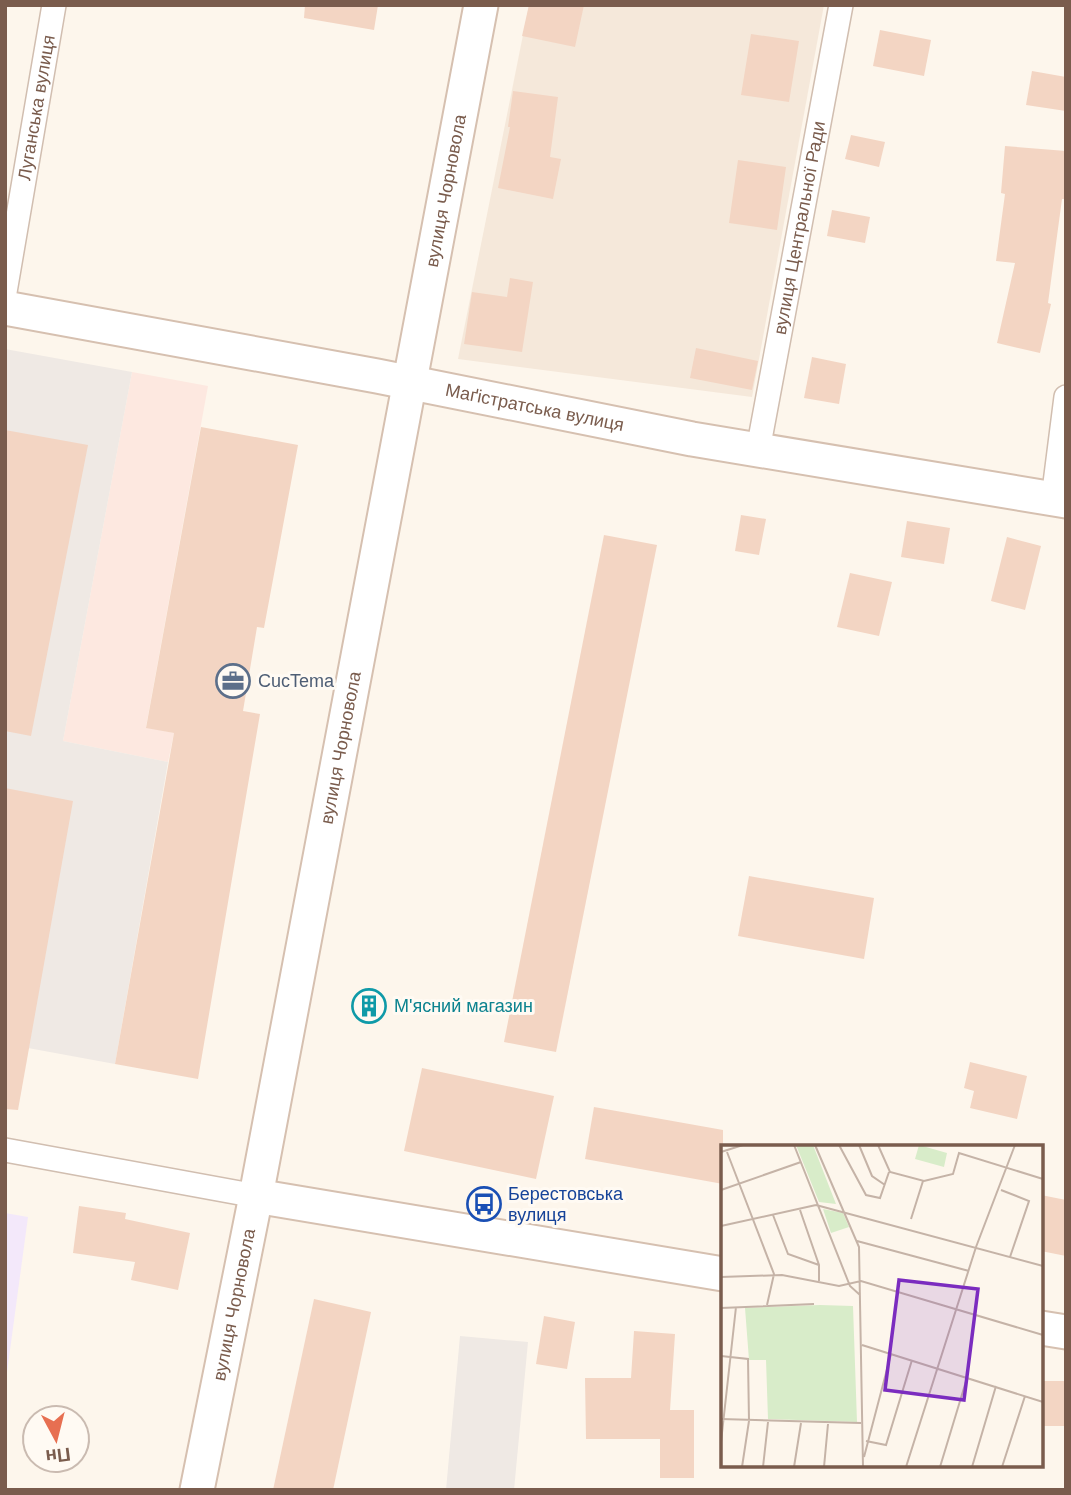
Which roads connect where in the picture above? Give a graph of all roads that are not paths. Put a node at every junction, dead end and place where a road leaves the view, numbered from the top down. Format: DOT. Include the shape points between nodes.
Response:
graph roads {
  1 [pos="54,5"];
  2 [pos="481,5"];
  3 [pos="841,5"];
  4 [pos="5,292"];
  5 [pos="5,308"];
  6 [pos="409,383"];
  7 [pos="1066,397"];
  8 [pos="758,450"];
  9 [pos="1059,500"];
  10 [pos="5,1150"];
  11 [pos="256,1196"];
  12 [pos="721,1274"];
  13 [pos="1043,1328"];
  14 [pos="1066,1332"];
  15 [pos="197,1490"];
  1 -- 4 [label="street, Луганська вулиця"];
  2 -- 6 [label="street, вулиця Чорновола"];
  3 -- 8 [label="street, вулиця Центральної Ради"];
  5 -- 6 [label="street, Маґістратська вулиця"];
  6 -- 8 [label="street, Маґістратська вулиця"];
  6 -- 11 [label="street, вулиця Чорновола"];
  7 -- 9 [label="street"];
  8 -- 9 [label="street, Маґістратська вулиця"];
  10 -- 11 [label="street"];
  11 -- 12 [label="street"];
  11 -- 15 [label="street, вулиця Чорновола"];
  13 -- 14 [label="street"];
}
